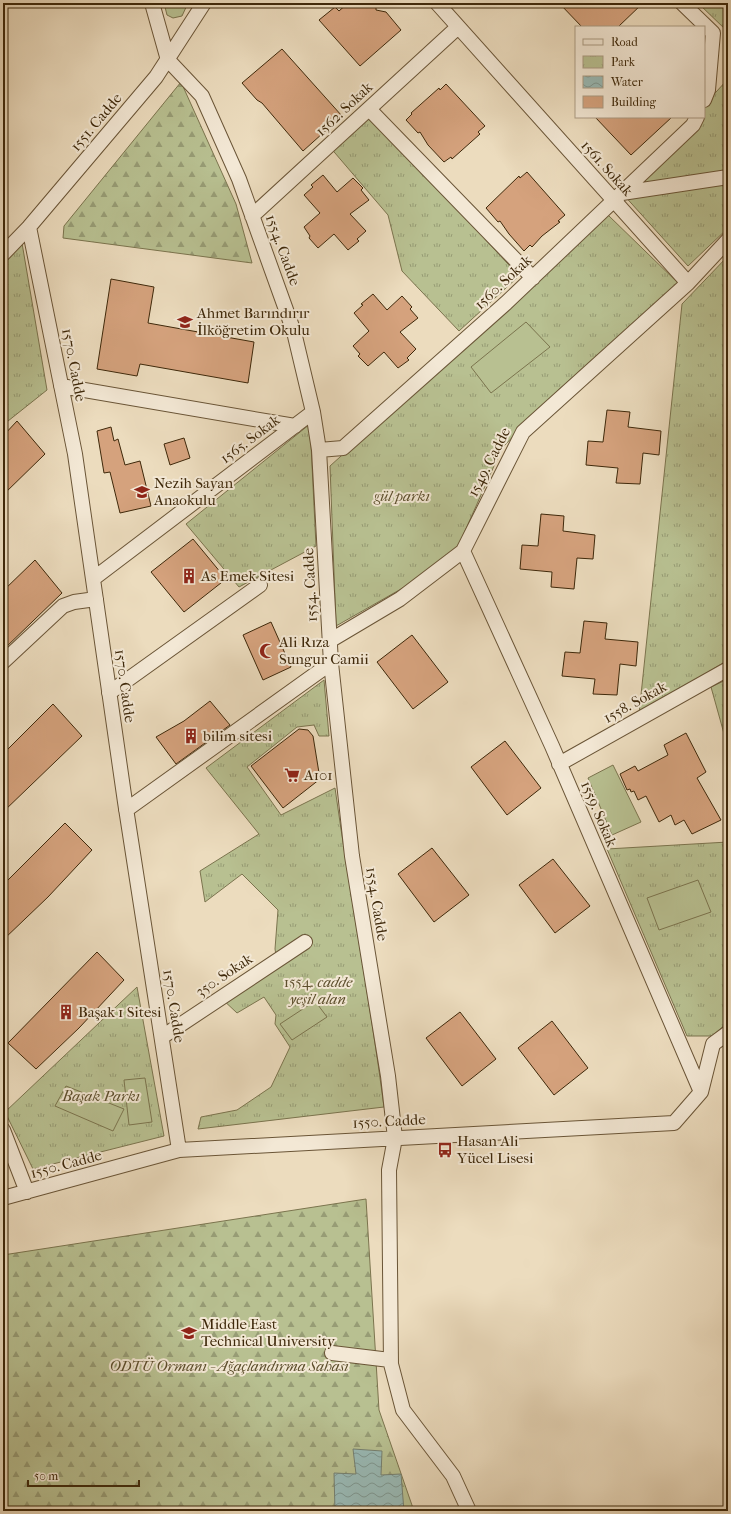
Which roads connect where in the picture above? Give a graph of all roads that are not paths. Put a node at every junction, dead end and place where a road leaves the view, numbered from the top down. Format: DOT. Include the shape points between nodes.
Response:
graph roads {
  1 [pos="152,3"];
  2 [pos="204,3"];
  3 [pos="437,3"];
  4 [pos="682,3"];
  5 [pos="458,27"];
  6 [pos="168,60"];
  7 [pos="705,98"];
  8 [pos="369,109"];
  9 [pos="696,118"];
  10 [pos="728,177"];
  11 [pos="618,197"];
  12 [pos="252,216"];
  13 [pos="29,227"];
  14 [pos="728,240"];
  15 [pos="3,254"];
  16 [pos="533,278"];
  17 [pos="688,284"];
  18 [pos="61,386"];
  19 [pos="313,412"];
  20 [pos="295,426"];
  21 [pos="319,450"];
  22 [pos="463,551"];
  23 [pos="93,579"];
  24 [pos="260,584"];
  25 [pos="96,599"];
  26 [pos="330,640"];
  27 [pos="3,662"];
  28 [pos="331,663"];
  29 [pos="728,669"];
  30 [pos="109,693"];
  31 [pos="559,764"];
  32 [pos="126,810"];
  33 [pos="305,942"];
  34 [pos="728,1033"];
  35 [pos="162,1036"];
  36 [pos="700,1092"];
  37 [pos="3,1130"];
  38 [pos="395,1138"];
  39 [pos="179,1150"];
  40 [pos="27,1192"];
  41 [pos="3,1198"];
  42 [pos="332,1352"];
  43 [pos="390,1360"];
  44 [pos="469,1511"];
  1 -- 6 [label="street"];
  2 -- 6 [label="street, 1551. Cadde"];
  3 -- 5 [label="street, 1561. Sokak"];
  4 -- 7 [label="street" via="713,33 708,90"];
  5 -- 8 [label="street, 1562. Sokak"];
  5 -- 11 [label="street, 1561. Sokak"];
  6 -- 12 [label="street, 1554. Cadde" via="202,96 239,179"];
  6 -- 13 [label="street, 1551. Cadde"];
  8 -- 12 [label="street, 1562. Sokak"];
  8 -- 16 [label="street"];
  9 -- 11 [label="street, 1560. Sokak" via="693,125"];
  10 -- 11 [label="street"];
  11 -- 16 [label="street, 1560. Sokak"];
  11 -- 17 [label="street, 1561. Sokak"];
  12 -- 19 [label="street, 1554. Cadde" via="294,332"];
  13 -- 15 [label="street, 1551. Cadde"];
  13 -- 18 [label="street, 1570. Cadde"];
  14 -- 17 [label="street, 1549. Cadde"];
  16 -- 21 [label="street, 1560. Sokak" via="343,448"];
  17 -- 22 [label="street, 1549. Cadde" via="523,432"];
  18 -- 20 [label="street"];
  18 -- 23 [label="street, 1570. Cadde" via="75,454"];
  19 -- 20 [label="street, 1565. Sokak"];
  19 -- 21 [label="street, 1554. Cadde"];
  20 -- 23 [label="street, 1565. Sokak"];
  21 -- 26 [label="street, 1554. Cadde"];
  22 -- 26 [label="street, 1549. Cadde" via="400,598"];
  22 -- 31 [label="street, 1559. Sokak"];
  23 -- 25 [label="street, 1570. Cadde"];
  24 -- 30 [label="street"];
  25 -- 27 [label="street" via="63,606"];
  25 -- 30 [label="street, 1570. Cadde"];
  26 -- 28 [label="street, 1554. Cadde"];
  28 -- 32 [label="street"];
  28 -- 38 [label="street, 1554. Cadde" via="352,856 388,1076"];
  29 -- 31 [label="street, 1558. Sokak"];
  30 -- 32 [label="street, 1570. Cadde"];
  31 -- 36 [label="street, 1559. Sokak"];
  32 -- 35 [label="street, 1570. Cadde"];
  33 -- 35 [label="street, 350. Sokak"];
  34 -- 36 [label="street, 1550. Cadde" via="713,1044"];
  35 -- 39 [label="street, 1570. Cadde"];
  36 -- 38 [label="street, 1550. Cadde" via="674,1123"];
  37 -- 40 [label="street"];
  38 -- 39 [label="street, 1550. Cadde"];
  38 -- 43 [label="street, 1554. Cadde" via="389,1170"];
  39 -- 40 [label="street, 1550. Cadde"];
  40 -- 41 [label="street, 1550. Cadde"];
  42 -- 43 [label="street"];
  43 -- 44 [label="street, 1554. Cadde" via="403,1410 453,1476"];
}
